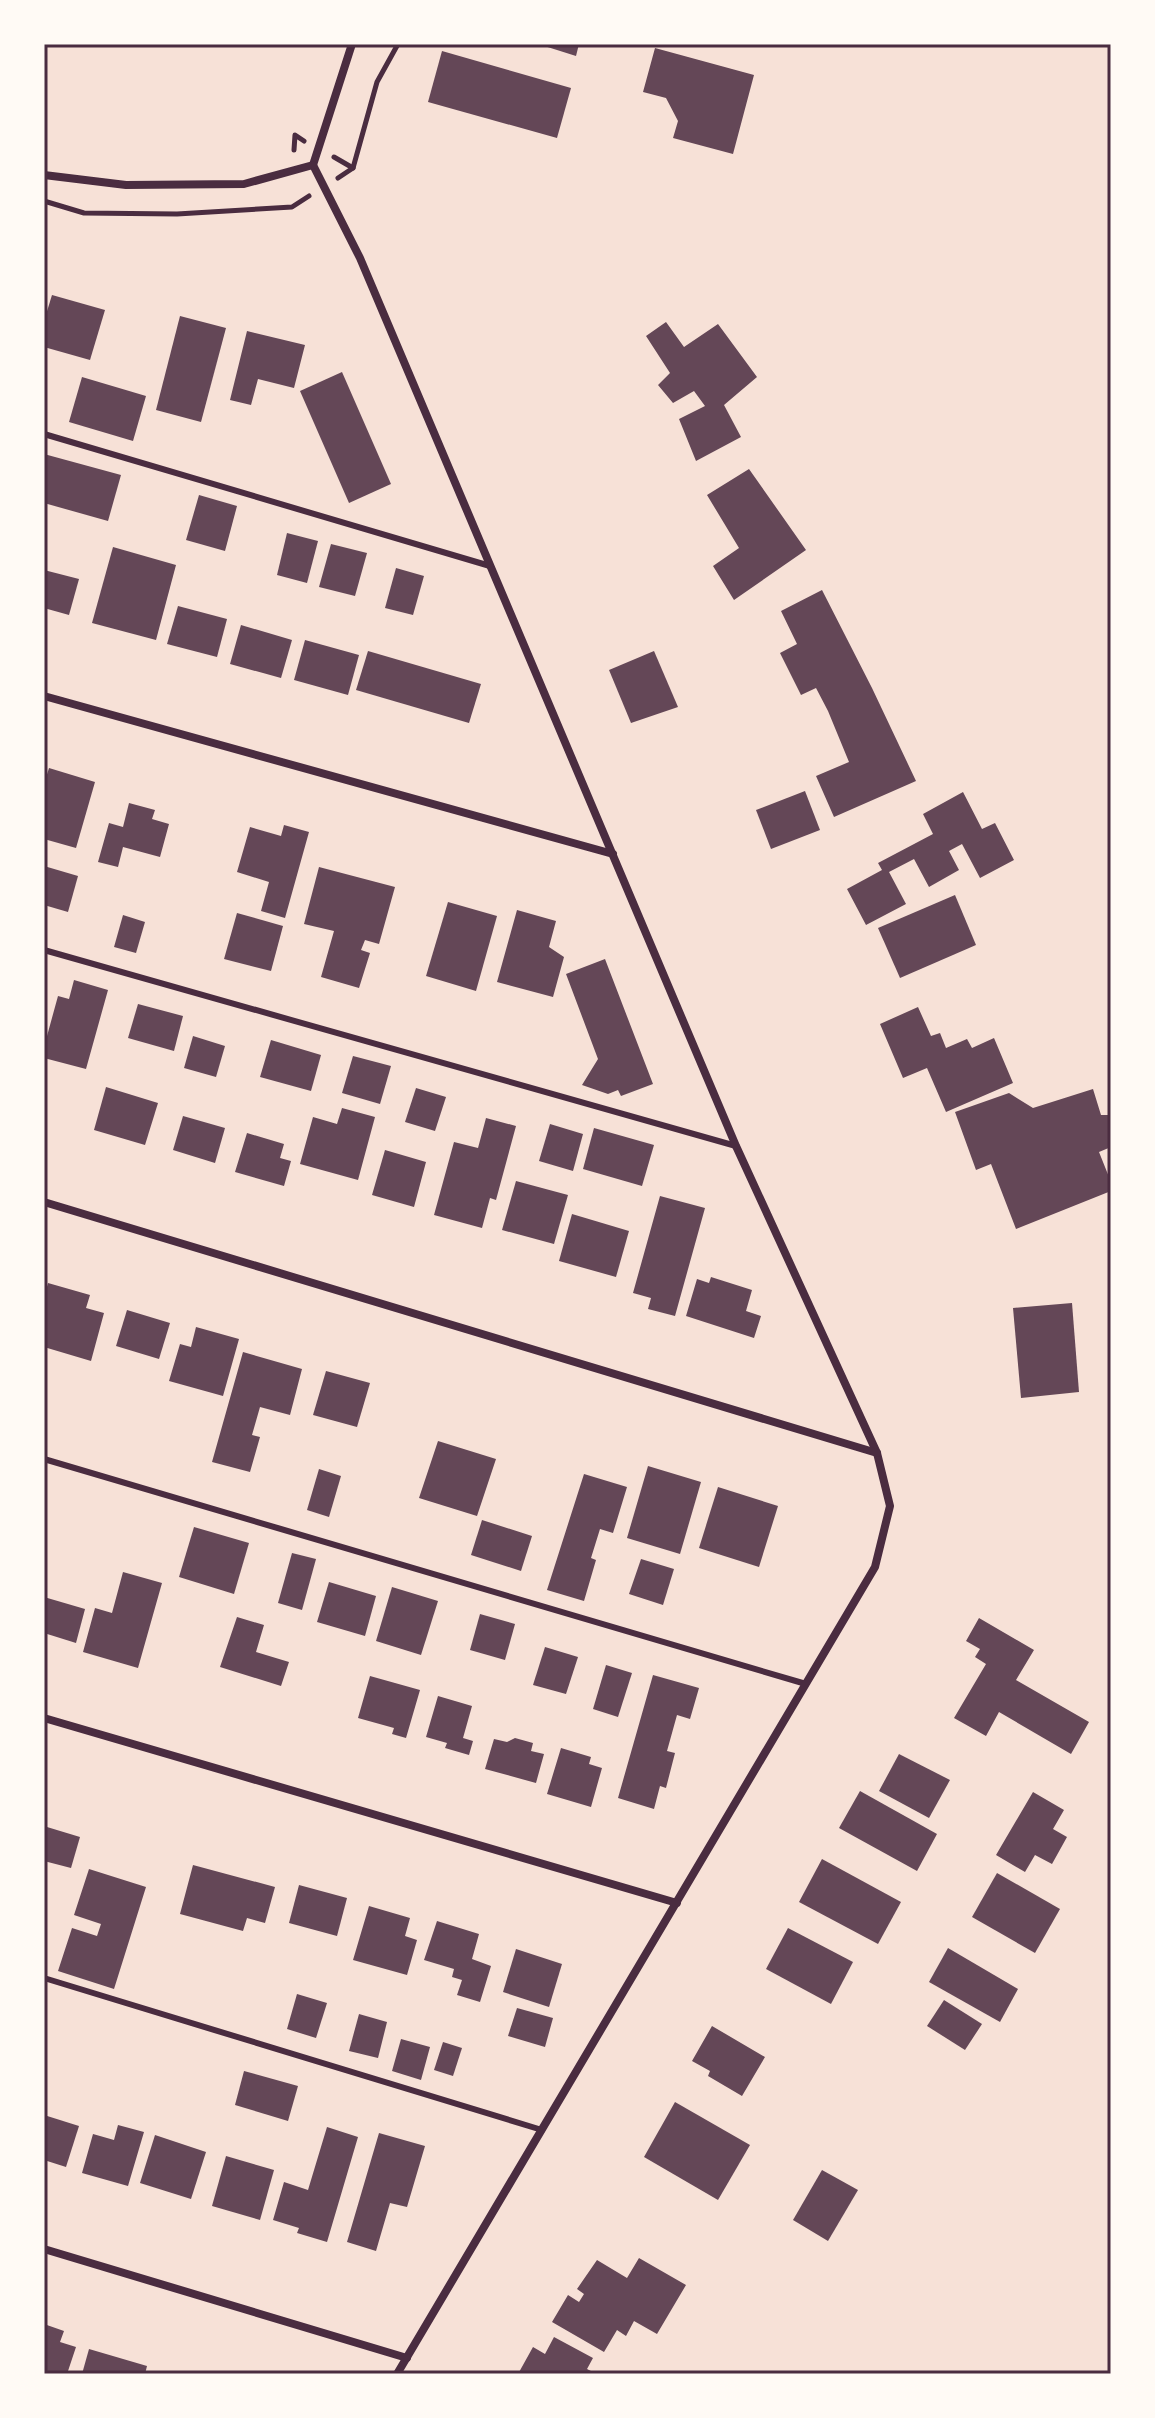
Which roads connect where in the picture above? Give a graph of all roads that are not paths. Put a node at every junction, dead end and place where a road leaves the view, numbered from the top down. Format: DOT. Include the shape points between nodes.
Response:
graph roads {
  1 [pos="352,44"];
  2 [pos="313,165"];
  3 [pos="44,175"];
  4 [pos="44,434"];
  5 [pos="490,566"];
  6 [pos="44,696"];
  7 [pos="613,854"];
  8 [pos="44,950"];
  9 [pos="736,1146"];
  10 [pos="44,1202"];
  11 [pos="877,1453"];
  12 [pos="44,1459"];
  13 [pos="806,1684"];
  14 [pos="44,1718"];
  15 [pos="677,1903"];
  16 [pos="44,1978"];
  17 [pos="542,2130"];
  18 [pos="44,2249"];
  19 [pos="407,2358"];
  20 [pos="397,2374"];
  1 -- 2 [label="street"];
  2 -- 3 [label="street" via="244,184 126,185"];
  2 -- 5 [label="street" via="360,258"];
  4 -- 5 [label="lane"];
  5 -- 7 [label="street"];
  6 -- 7 [label="street"];
  7 -- 9 [label="street"];
  8 -- 9 [label="lane"];
  9 -- 11 [label="street"];
  10 -- 11 [label="street"];
  11 -- 13 [label="street" via="890,1506 875,1567"];
  12 -- 13 [label="lane"];
  13 -- 15 [label="street"];
  14 -- 15 [label="street"];
  15 -- 17 [label="street"];
  16 -- 17 [label="lane"];
  17 -- 19 [label="street"];
  18 -- 19 [label="street"];
  19 -- 20 [label="street"];
}
